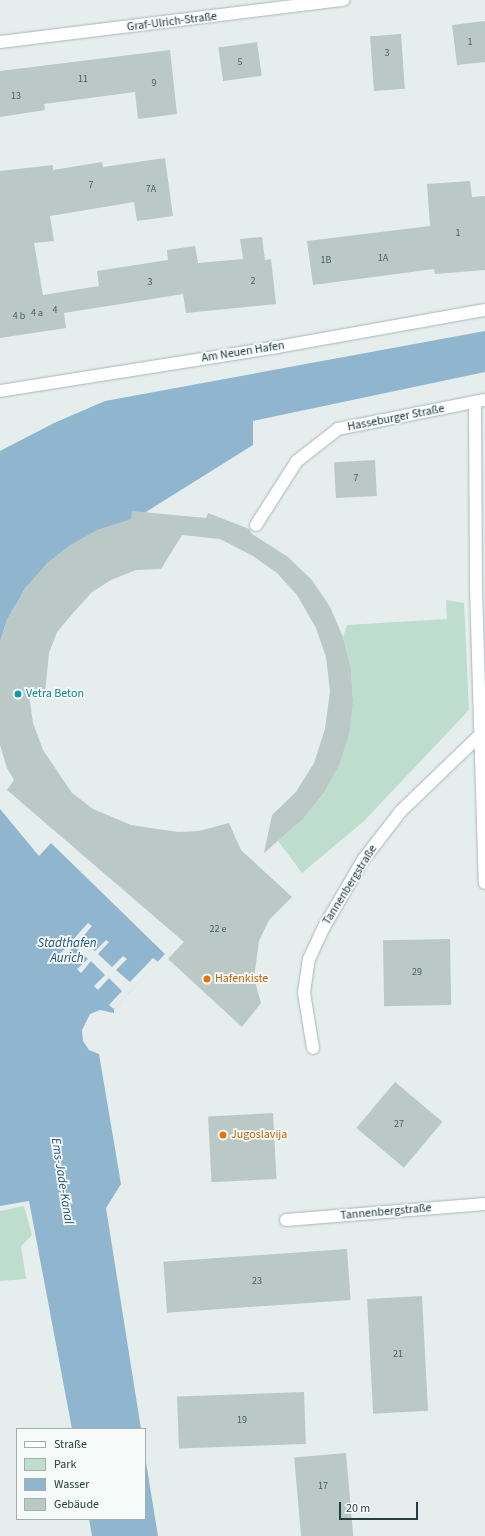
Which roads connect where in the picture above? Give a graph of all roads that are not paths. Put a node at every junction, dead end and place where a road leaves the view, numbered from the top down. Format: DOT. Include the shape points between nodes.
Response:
graph roads {
  1 [pos="343,0"];
  2 [pos="0,42"];
  3 [pos="485,310"];
  4 [pos="0,391"];
  5 [pos="480,401"];
  6 [pos="256,525"];
  7 [pos="480,735"];
  8 [pos="485,883"];
  9 [pos="313,1048"];
  10 [pos="485,1204"];
  11 [pos="286,1220"];
  1 -- 2 [label="street, Graf-Ulrich-Straße"];
  3 -- 4 [label="street, Am Neuen Hafen" via="277,347"];
  5 -- 6 [label="street, Hasseburger Straße" via="338,429 297,461"];
  5 -- 7 [label="street"];
  7 -- 8 [label="street"];
  7 -- 9 [label="street, Tannenbergstraße" via="401,812 363,860 324,927 309,959 304,993"];
  10 -- 11 [label="street, Tannenbergstraße"];
}
